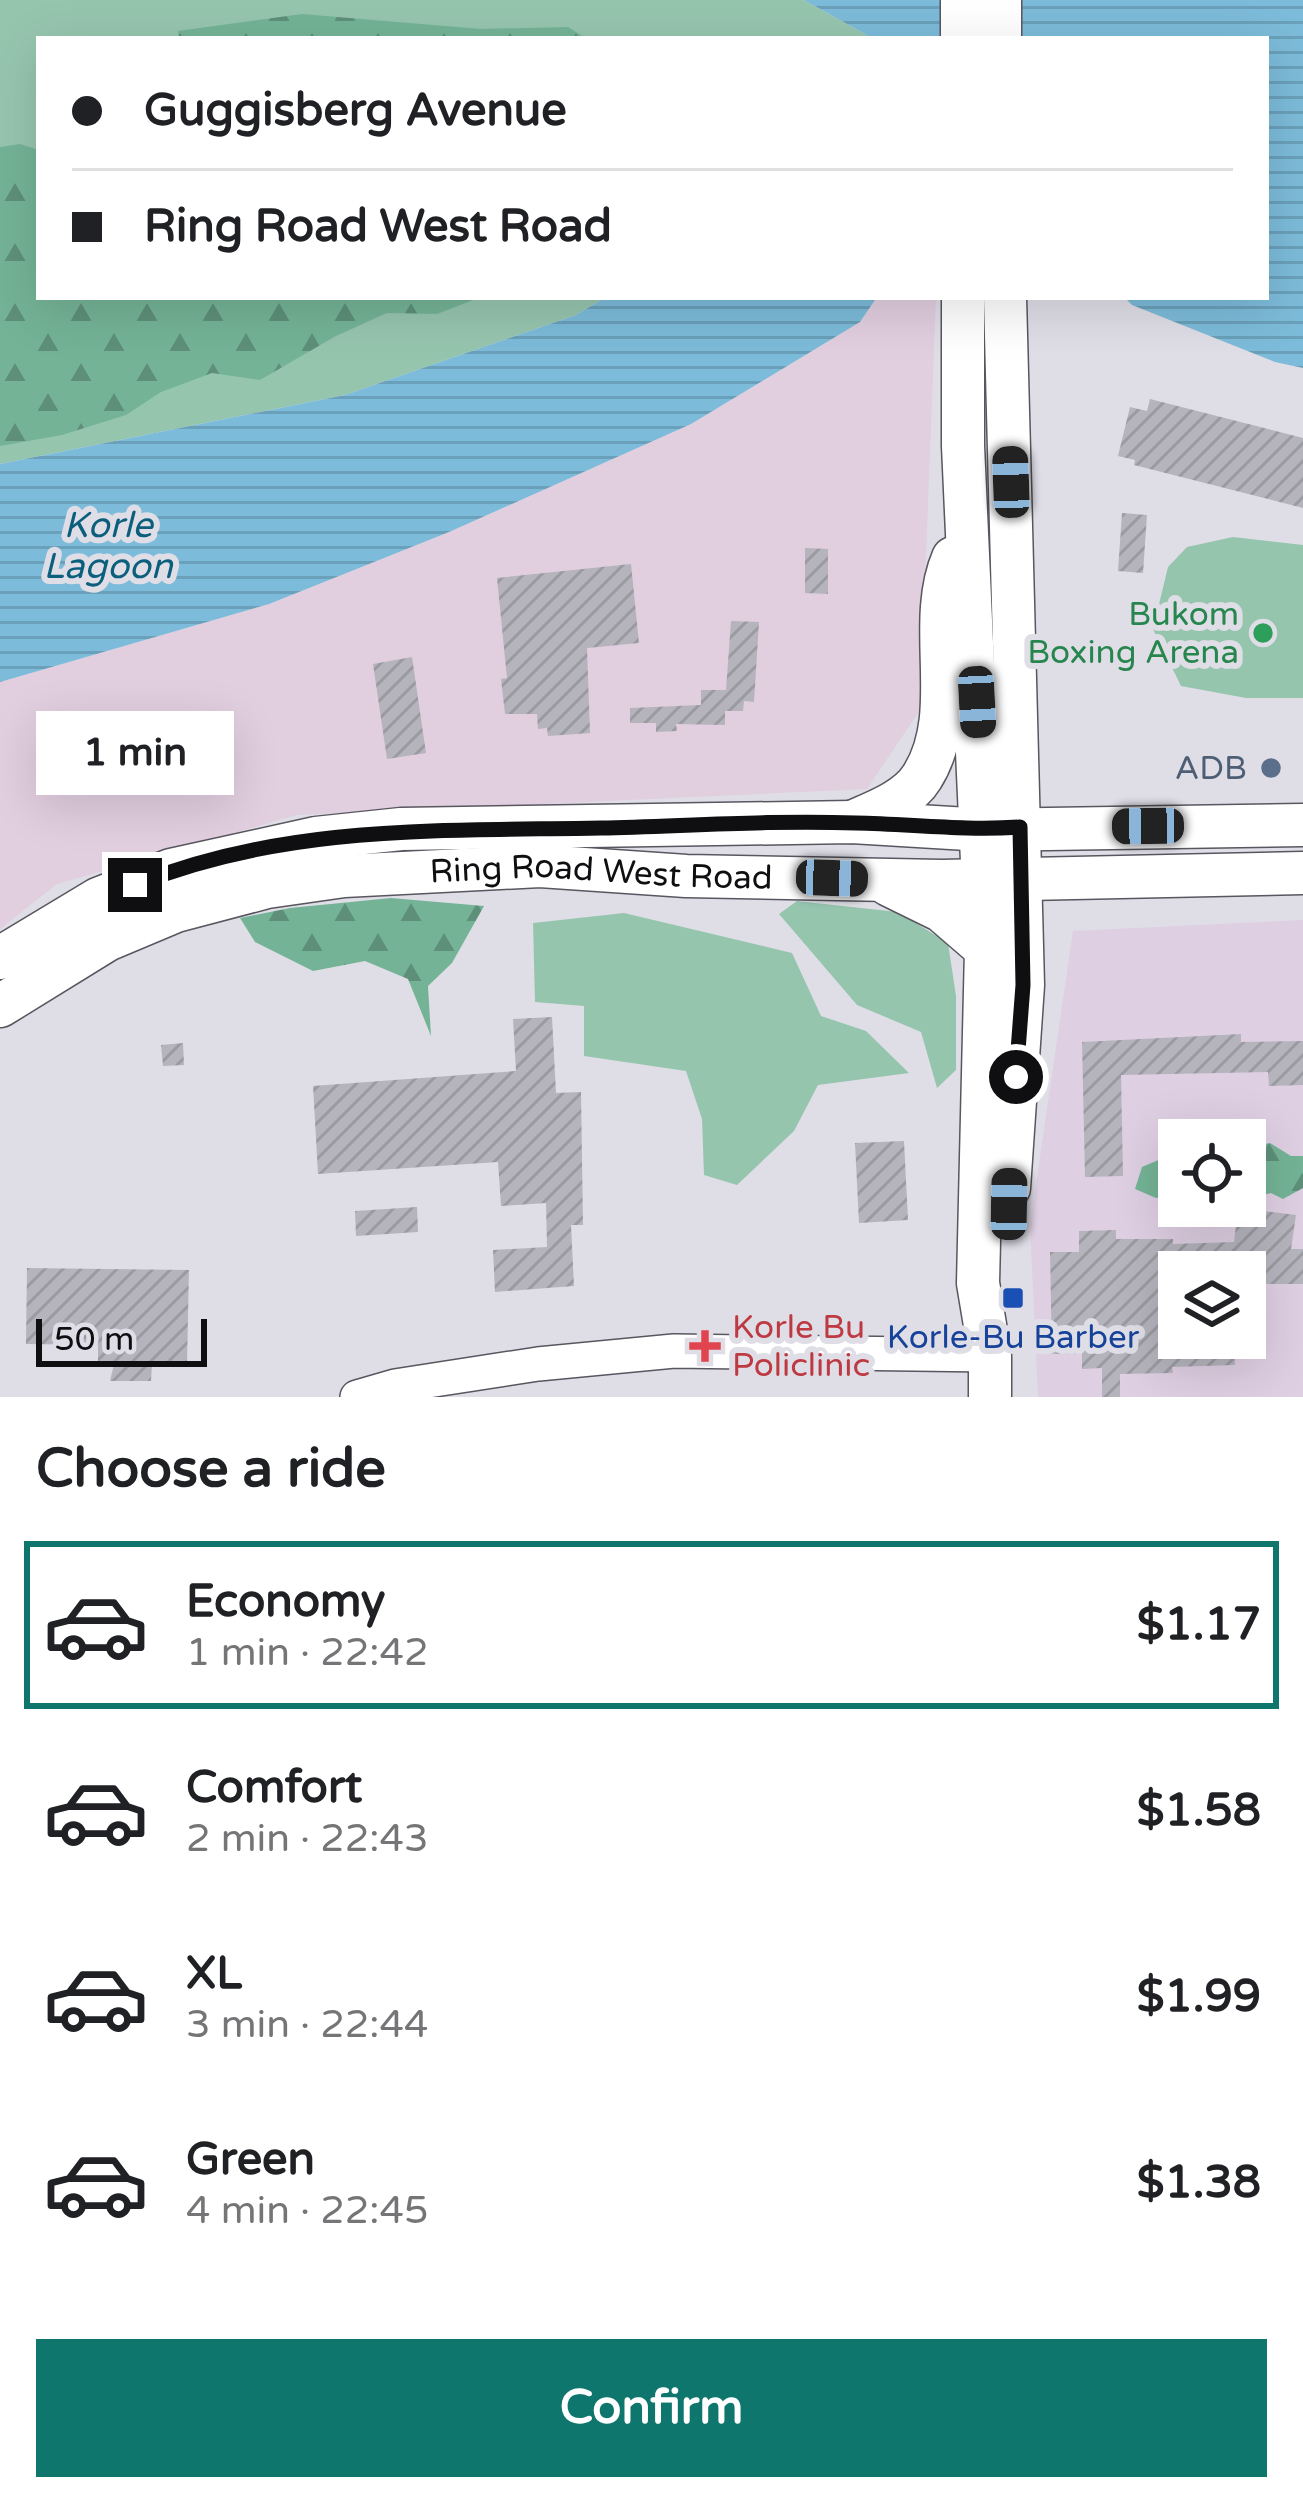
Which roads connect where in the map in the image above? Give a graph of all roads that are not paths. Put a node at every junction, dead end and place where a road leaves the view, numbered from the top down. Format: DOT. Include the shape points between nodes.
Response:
graph roads {
  1 [pos="962,0"];
  2 [pos="1000,0"];
  3 [pos="962,36"];
  4 [pos="1000,36"];
  5 [pos="963,300"];
  6 [pos="1005,300"];
  7 [pos="963,446"];
  8 [pos="1020,758"];
  9 [pos="852,822"];
  10 [pos="1303,825"];
  11 [pos="1115,827"];
  12 [pos="999,853"];
  13 [pos="540,866"];
  14 [pos="1303,873"];
  15 [pos="1105,876"];
  16 [pos="878,880"];
  17 [pos="986,949"];
  18 [pos="0,958"];
  19 [pos="1023,985"];
  20 [pos="0,1006"];
  21 [pos="990,1376"];
  22 [pos="357,1397"];
  1 -- 3 [label="main road"];
  2 -- 4 [label="main road"];
  5 -- 7 [label="main road"];
  6 -- 8 [label="main road"];
  7 -- 9 [label="main road" via="966,528 949,568 931,755 921,780"];
  7 -- 12 [label="main road"];
  8 -- 11 [label="main road" via="1050,791"];
  8 -- 12 [label="main road"];
  9 -- 12 [label="main road, Ring Road West Road"];
  9 -- 18 [label="main road, Ring Road West Road" via="401,829 316,838 171,870 98,899"];
  10 -- 11 [label="main road, Ring Road West Road"];
  11 -- 12 [label="main road, Ring Road West Road"];
  12 -- 13 [label="main road" via="893,864"];
  12 -- 15 [label="main road, Ring Road West Road"];
  12 -- 16 [label="main road, Ring Road West Road"];
  12 -- 17 [label="main road"];
  12 -- 19 [label="main road"];
  13 -- 16 [label="main road, Ring Road West Road"];
  13 -- 20 [label="main road, Ring Road West Road" via="344,876 221,898 107,940"];
  14 -- 15 [label="main road, Ring Road West Road"];
  15 -- 19 [label="main road" via="1047,920"];
  16 -- 17 [label="main road" via="942,911"];
  17 -- 21 [label="main road" via="978,1282"];
  19 -- 21 [label="main road" via="1006,1283"];
  21 -- 22 [label="street" via="674,1352 538,1364"];
}
